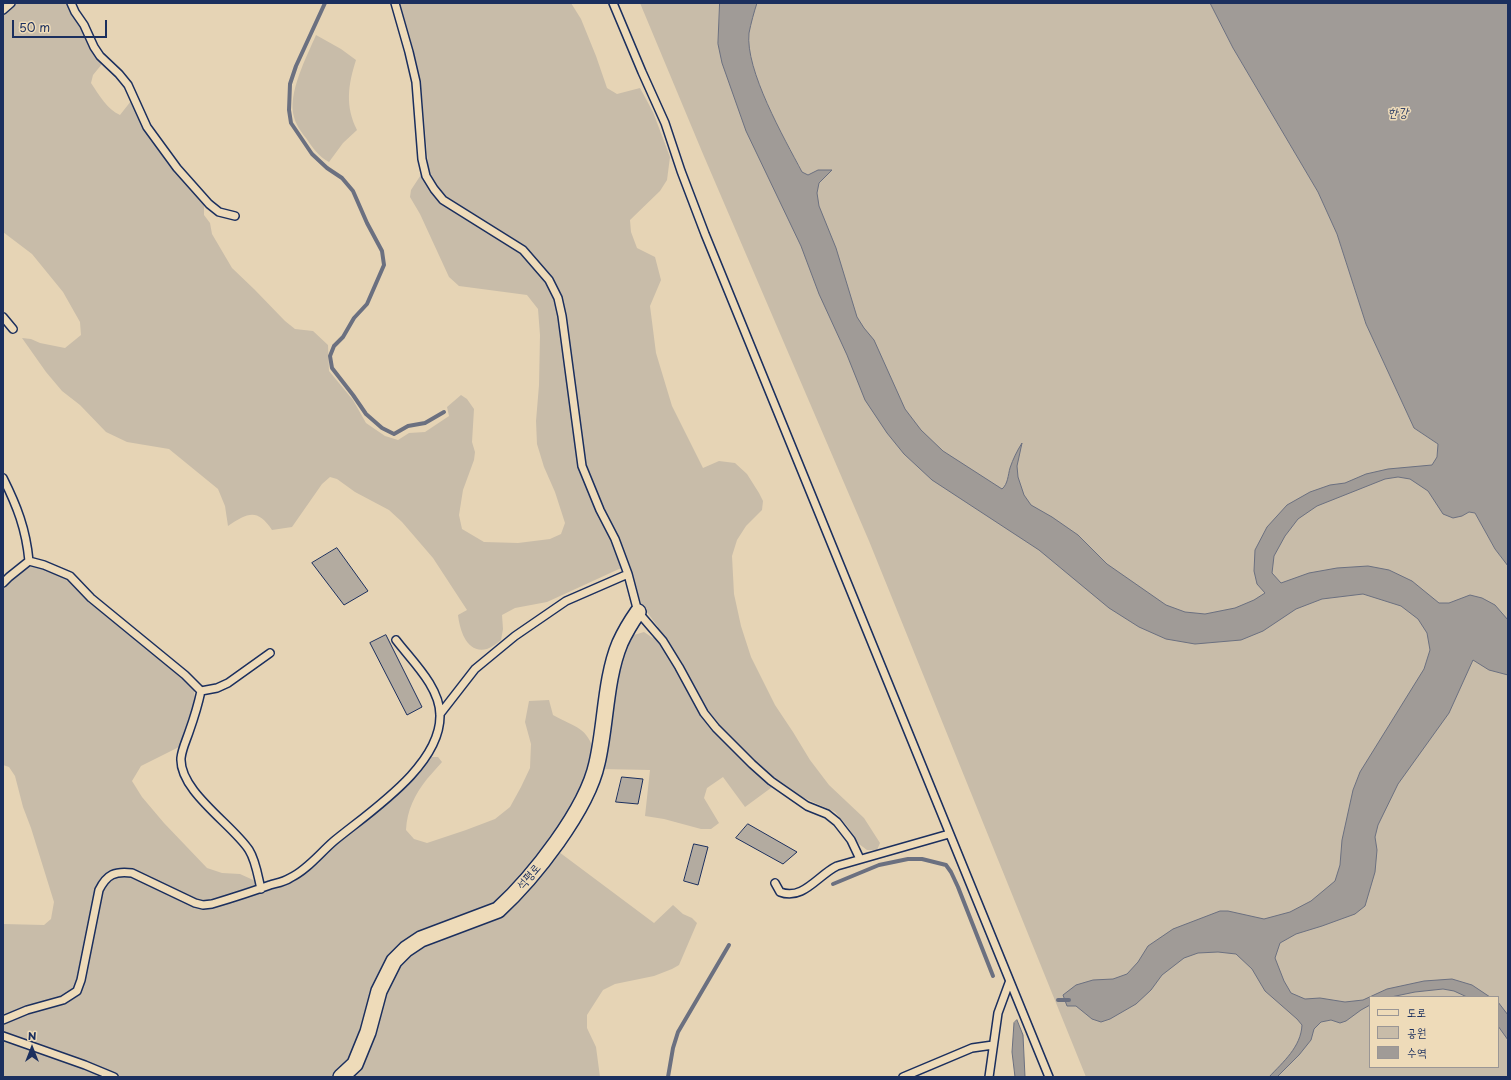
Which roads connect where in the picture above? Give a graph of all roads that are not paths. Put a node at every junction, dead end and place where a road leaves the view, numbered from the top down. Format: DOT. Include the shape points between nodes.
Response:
graph roads {
  1 [pos="11,3"];
  2 [pos="71,3"];
  3 [pos="394,3"];
  4 [pos="613,3"];
  5 [pos="3,10"];
  6 [pos="236,216"];
  7 [pos="3,317"];
  8 [pos="13,329"];
  9 [pos="3,478"];
  10 [pos="29,561"];
  11 [pos="628,574"];
  12 [pos="3,583"];
  13 [pos="638,612"];
  14 [pos="396,640"];
  15 [pos="270,653"];
  16 [pos="201,691"];
  17 [pos="440,714"];
  18 [pos="949,834"];
  19 [pos="860,859"];
  20 [pos="775,883"];
  21 [pos="261,889"];
  22 [pos="1009,983"];
  23 [pos="3,1020"];
  24 [pos="3,1036"];
  25 [pos="993,1045"];
  26 [pos="114,1077"];
  27 [pos="341,1077"];
  28 [pos="903,1077"];
  29 [pos="989,1077"];
  30 [pos="1049,1077"];
  1 -- 5 [label="lane"];
  2 -- 6 [label="lane" via="94,47 128,85 148,127 177,168 209,204 219,212"];
  3 -- 11 [label="lane" via="410,52 416,82 422,159 426,176 443,200 523,250 549,280 558,298 582,466"];
  4 -- 18 [label="lane" via="665,123 705,234"];
  7 -- 8 [label="lane"];
  9 -- 10 [label="lane" via="20,515 28,544"];
  10 -- 12 [label="lane"];
  10 -- 16 [label="lane" via="70,576 91,598"];
  11 -- 13 [label="lane"];
  11 -- 17 [label="lane" via="566,601 515,636 475,669"];
  13 -- 19 [label="lane" via="663,641 704,713 716,728 772,781 807,806 827,814 837,822 851,840"];
  13 -- 27 [label="street, 석평로" via="619,644 592,780 566,827 538,867 498,910 421,939 394,961 379,991 368,1032 354,1064"];
  14 -- 17 [label="lane" via="431,685"];
  15 -- 16 [label="lane" via="228,683"];
  16 -- 21 [label="lane" via="183,748 182,770 188,782 250,851"];
  17 -- 21 [label="lane" via="435,740 424,759 390,797 291,878"];
  18 -- 19 [label="lane"];
  18 -- 22 [label="lane"];
  19 -- 20 [label="lane" via="829,870 799,892 788,895 780,892"];
  21 -- 23 [label="lane" via="203,905 132,873 112,874 103,881 99,890 81,980 76,991 64,1000 27,1010"];
  22 -- 25 [label="lane" via="998,1013"];
  22 -- 30 [label="lane"];
  24 -- 26 [label="lane"];
  25 -- 28 [label="lane" via="972,1048"];
  25 -- 29 [label="lane"];
}
